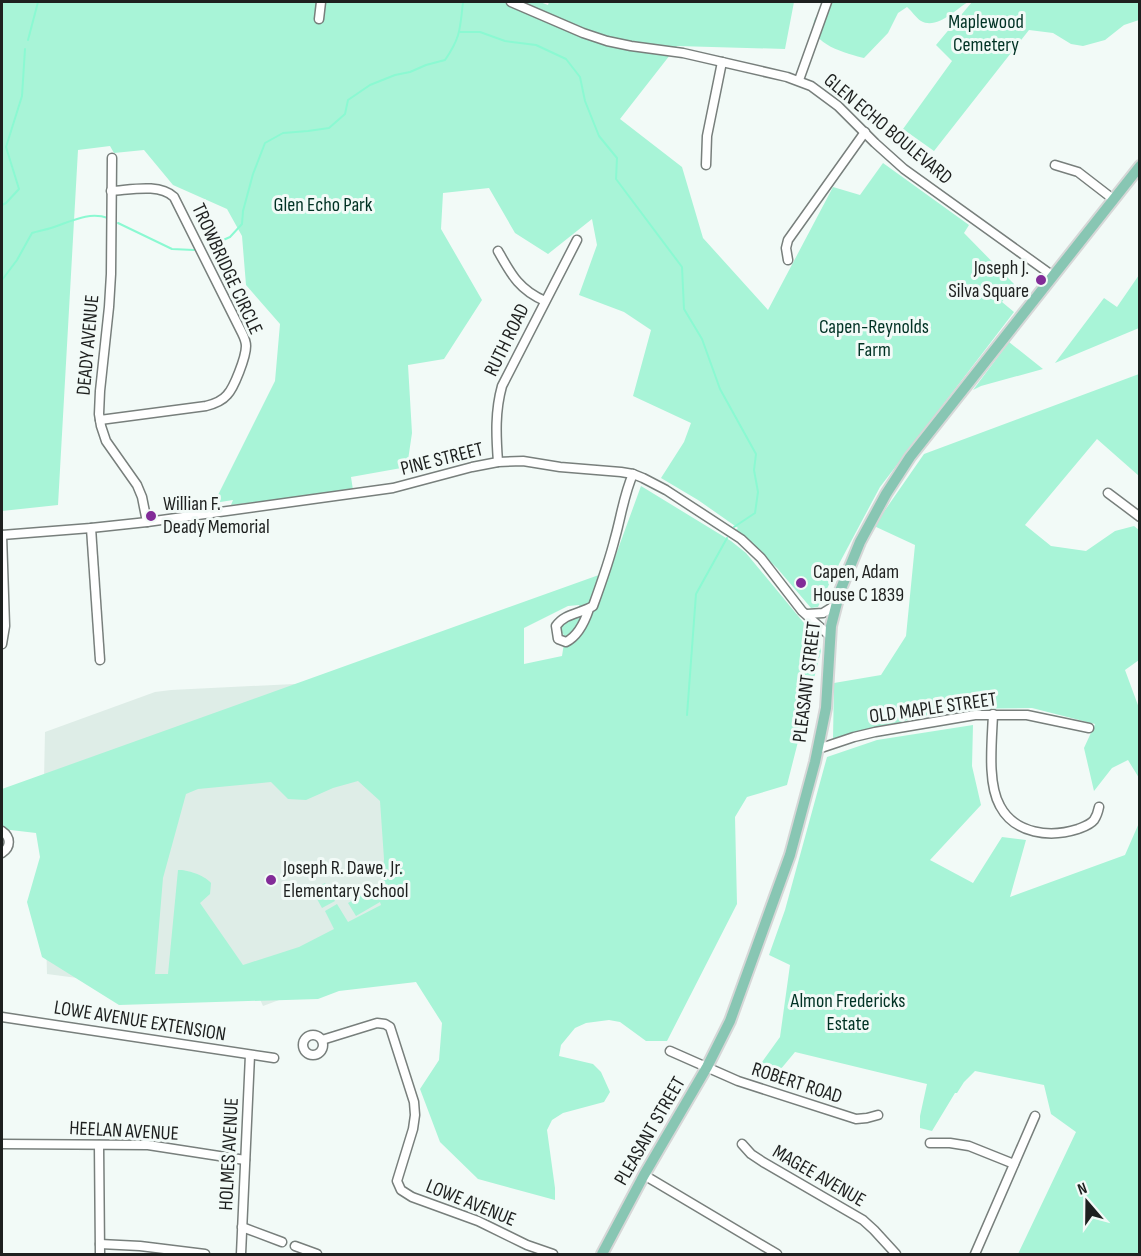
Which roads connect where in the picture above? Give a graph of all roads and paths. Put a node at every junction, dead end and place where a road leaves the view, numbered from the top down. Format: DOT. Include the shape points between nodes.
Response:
graph roads {
  1 [pos="321,2"];
  2 [pos="511,2"];
  3 [pos="827,2"];
  4 [pos="319,19"];
  5 [pos="722,62"];
  6 [pos="799,80"];
  7 [pos="864,132"];
  8 [pos="112,158"];
  9 [pos="706,165"];
  10 [pos="1055,165"];
  11 [pos="1140,166"];
  12 [pos="111,191"];
  13 [pos="1113,198"];
  14 [pos="577,240"];
  15 [pos="498,251"];
  16 [pos="788,260"];
  17 [pos="1053,276"];
  18 [pos="545,301"];
  19 [pos="100,420"];
  20 [pos="498,462"];
  21 [pos="633,474"];
  22 [pos="1108,493"];
  23 [pos="1140,517"];
  24 [pos="147,522"];
  25 [pos="91,528"];
  26 [pos="2,535"];
  27 [pos="836,605"];
  28 [pos="589,609"];
  29 [pos="806,614"];
  30 [pos="830,636"];
  31 [pos="2,644"];
  32 [pos="100,660"];
  33 [pos="993,714"];
  34 [pos="1089,728"];
  35 [pos="818,749"];
  36 [pos="1099,807"];
  37 [pos="2,831"];
  38 [pos="2,853"];
  39 [pos="2,1017"];
  40 [pos="322,1041"];
  41 [pos="670,1052"];
  42 [pos="250,1055"];
  43 [pos="274,1058"];
  44 [pos="707,1067"];
  45 [pos="878,1115"];
  46 [pos="1035,1116"];
  47 [pos="930,1143"];
  48 [pos="2,1144"];
  49 [pos="99,1144"];
  50 [pos="742,1144"];
  51 [pos="245,1160"];
  52 [pos="1014,1164"];
  53 [pos="644,1175"];
  54 [pos="242,1227"];
  55 [pos="282,1242"];
  56 [pos="100,1244"];
  57 [pos="295,1246"];
  58 [pos="100,1254"];
  59 [pos="205,1254"];
  60 [pos="240,1254"];
  61 [pos="317,1254"];
  62 [pos="553,1254"];
  63 [pos="602,1254"];
  64 [pos="777,1254"];
  65 [pos="896,1254"];
  66 [pos="975,1254"];
  1 -- 4 [label="street"];
  2 -- 5 [label="street, GLEN ECHO BOULEVARD" via="607,41"];
  3 -- 6 [label="street"];
  5 -- 6 [label="street, GLEN ECHO BOULEVARD"];
  5 -- 9 [label="street" via="707,136"];
  6 -- 7 [label="street, GLEN ECHO BOULEVARD" via="831,99"];
  7 -- 16 [label="street" via="788,240"];
  7 -- 17 [label="street, GLEN ECHO BOULEVARD" via="912,175"];
  8 -- 12 [label="street, DEADY AVENUE"];
  10 -- 13 [label="street" via="1078,172"];
  11 -- 13 [label="main road, PLEASANT STREET"];
  12 -- 19 [label="street, DEADY AVENUE" via="111,274"];
  12 -- 19 [label="street, TROWBRIDGE CIRCLE" via="157,189 174,196 242,333 246,349 231,388 216,404"];
  13 -- 17 [label="main road, PLEASANT STREET"];
  14 -- 18 [label="street, RUTH ROAD"];
  15 -- 18 [label="street" via="524,289"];
  17 -- 27 [label="main road, PLEASANT STREET" via="896,478 860,542"];
  18 -- 20 [label="street, RUTH ROAD" via="502,386 496,413"];
  19 -- 24 [label="street, DEADY AVENUE" via="110,449 139,490"];
  20 -- 21 [label="street, PINE STREET" via="523,460"];
  20 -- 24 [label="street, PINE STREET" via="393,488"];
  21 -- 28 [label="street" via="604,576"];
  21 -- 29 [label="street, PINE STREET" via="666,490 741,539"];
  22 -- 23 [label="street"];
  24 -- 25 [label="street, PINE STREET"];
  25 -- 26 [label="street, PINE STREET"];
  25 -- 32 [label="street"];
  26 -- 31 [label="street"];
  27 -- 29 [label="street" via="823,613"];
  27 -- 30 [label="main road, PLEASANT STREET"];
  29 -- 30 [label="street, PINE STREET"];
  30 -- 35 [label="main road, PLEASANT STREET" via="826,708"];
  33 -- 34 [label="street, OLD MAPLE STREET" via="1027,715"];
  33 -- 35 [label="street, OLD MAPLE STREET" via="875,732"];
  33 -- 36 [label="street" via="992,780 1000,807 1009,818 1027,830 1058,833 1089,825"];
  35 -- 44 [label="main road, PLEASANT STREET" via="778,887 730,1022"];
  37 -- 38 [label="street" via="9,842"];
  39 -- 42 [label="street, LOWE AVENUE EXTENSION"];
  40 -- 62 [label="street, LOWE AVENUE" via="378,1023 390,1028 415,1108 413,1129 397,1178 403,1192"];
  41 -- 44 [label="street, ROBERT ROAD"];
  42 -- 43 [label="street, LOWE AVENUE EXTENSION"];
  42 -- 51 [label="street, HOLMES AVENUE"];
  44 -- 45 [label="street, ROBERT ROAD" via="738,1081 856,1119"];
  44 -- 53 [label="main road, PLEASANT STREET"];
  46 -- 52 [label="street"];
  47 -- 52 [label="street" via="969,1146"];
  48 -- 49 [label="street, HEELAN AVENUE"];
  49 -- 51 [label="street, HEELAN AVENUE" via="148,1145"];
  49 -- 56 [label="street"];
  50 -- 65 [label="street, MAGEE AVENUE" via="763,1162 863,1220"];
  51 -- 54 [label="street, HOLMES AVENUE"];
  52 -- 66 [label="street"];
  53 -- 63 [label="main road, PLEASANT STREET"];
  53 -- 64 [label="street"];
  54 -- 55 [label="street"];
  54 -- 60 [label="street, HOLMES AVENUE"];
  56 -- 58 [label="street"];
  56 -- 59 [label="street"];
  57 -- 61 [label="street"];
}
